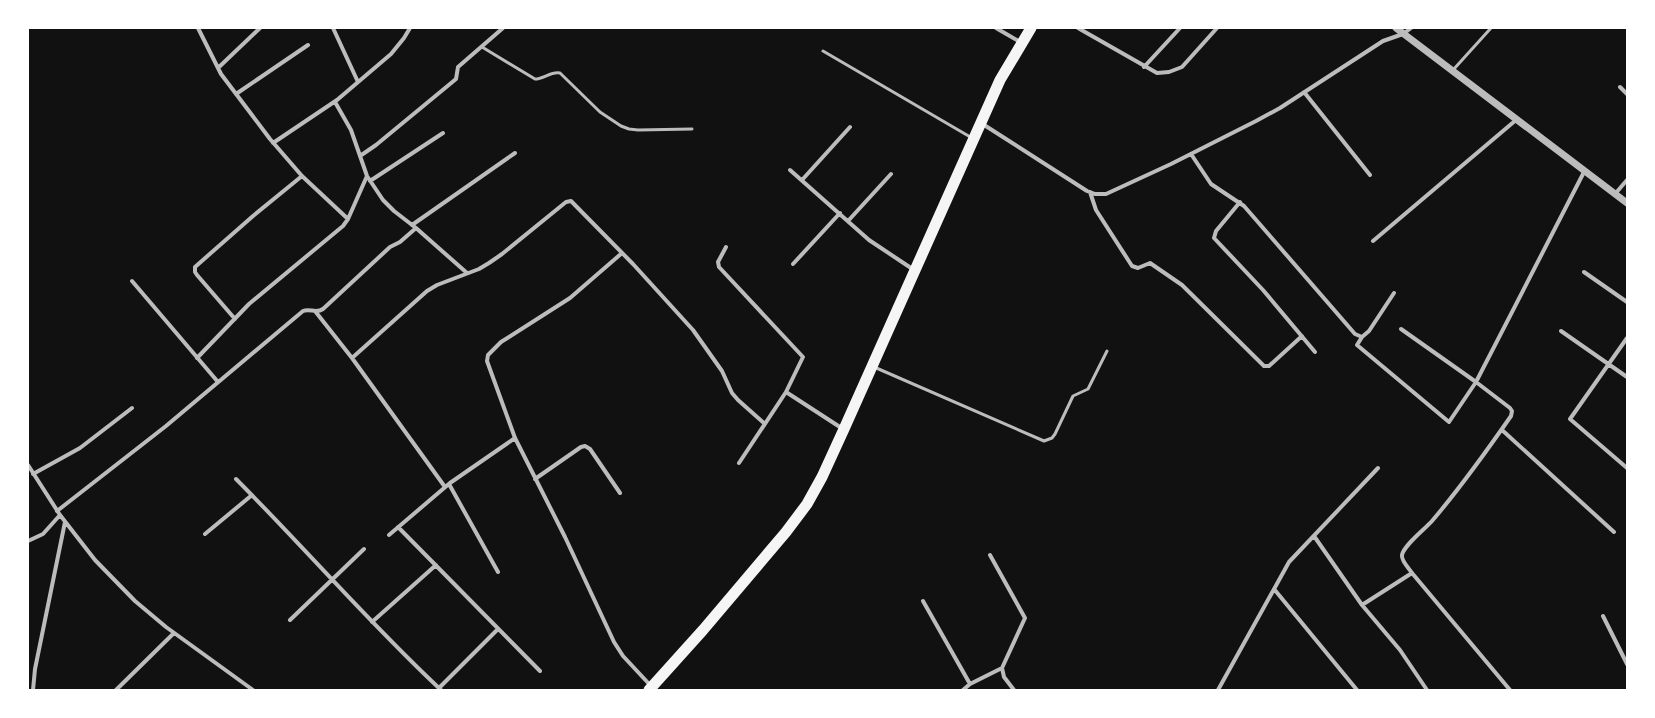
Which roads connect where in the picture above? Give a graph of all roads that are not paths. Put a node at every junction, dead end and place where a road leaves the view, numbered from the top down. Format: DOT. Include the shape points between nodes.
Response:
graph roads {
  1 [pos="198,28"];
  2 [pos="260,28"];
  3 [pos="333,28"];
  4 [pos="410,28"];
  5 [pos="503,28"];
  6 [pos="996,28"];
  7 [pos="1031,28"];
  8 [pos="1078,28"];
  9 [pos="1180,28"];
  10 [pos="1217,28"];
  11 [pos="1396,28"];
  12 [pos="1411,28"];
  13 [pos="1491,28"];
  14 [pos="1403,34"];
  15 [pos="1022,43"];
  16 [pos="308,45"];
  17 [pos="482,47"];
  18 [pos="823,51"];
  19 [pos="1144,67"];
  20 [pos="218,68"];
  21 [pos="1452,71"];
  22 [pos="358,82"];
  23 [pos="1620,86"];
  24 [pos="1304,92"];
  25 [pos="236,94"];
  26 [pos="1627,94"];
  27 [pos="335,102"];
  28 [pos="1516,120"];
  29 [pos="981,123"];
  30 [pos="850,127"];
  31 [pos="692,129"];
  32 [pos="443,133"];
  33 [pos="974,138"];
  34 [pos="273,143"];
  35 [pos="515,153"];
  36 [pos="1191,154"];
  37 [pos="360,156"];
  38 [pos="790,170"];
  39 [pos="1584,172"];
  40 [pos="891,174"];
  41 [pos="1370,175"];
  42 [pos="302,176"];
  43 [pos="367,176"];
  44 [pos="802,180"];
  45 [pos="1627,180"];
  46 [pos="370,181"];
  47 [pos="1090,192"];
  48 [pos="1615,194"];
  49 [pos="1240,202"];
  50 [pos="1627,203"];
  51 [pos="840,213"];
  52 [pos="348,219"];
  53 [pos="848,221"];
  54 [pos="412,225"];
  55 [pos="416,228"];
  56 [pos="1373,241"];
  57 [pos="726,247"];
  58 [pos="622,253"];
  59 [pos="793,264"];
  60 [pos="914,270"];
  61 [pos="1584,272"];
  62 [pos="467,273"];
  63 [pos="132,281"];
  64 [pos="1394,293"];
  65 [pos="1627,302"];
  66 [pos="315,311"];
  67 [pos="235,319"];
  68 [pos="1401,329"];
  69 [pos="1561,331"];
  70 [pos="1302,336"];
  71 [pos="1362,336"];
  72 [pos="1627,338"];
  73 [pos="1107,351"];
  74 [pos="1315,352"];
  75 [pos="197,358"];
  76 [pos="352,358"];
  77 [pos="1610,364"];
  78 [pos="872,367"];
  79 [pos="1627,377"];
  80 [pos="218,382"];
  81 [pos="1476,382"];
  82 [pos="786,392"];
  83 [pos="132,408"];
  84 [pos="765,424"];
  85 [pos="844,429"];
  86 [pos="1502,430"];
  87 [pos="516,438"];
  88 [pos="739,463"];
  89 [pos="28,465"];
  90 [pos="1378,468"];
  91 [pos="1627,468"];
  92 [pos="34,474"];
  93 [pos="236,479"];
  94 [pos="535,479"];
  95 [pos="447,485"];
  96 [pos="620,493"];
  97 [pos="252,495"];
  98 [pos="58,513"];
  99 [pos="65,522"];
  100 [pos="398,527"];
  101 [pos="1614,532"];
  102 [pos="205,534"];
  103 [pos="389,535"];
  104 [pos="1314,536"];
  105 [pos="28,541"];
  106 [pos="364,549"];
  107 [pos="990,555"];
  108 [pos="436,565"];
  109 [pos="498,572"];
  110 [pos="1412,573"];
  111 [pos="334,580"];
  112 [pos="1274,589"];
  113 [pos="923,601"];
  114 [pos="1362,605"];
  115 [pos="1603,616"];
  116 [pos="290,620"];
  117 [pos="372,622"];
  118 [pos="498,629"];
  119 [pos="174,633"];
  120 [pos="1627,664"];
  121 [pos="1002,668"];
  122 [pos="540,671"];
  123 [pos="970,684"];
  124 [pos="653,687"];
  125 [pos="440,689"];
  126 [pos="33,690"];
  127 [pos="116,690"];
  128 [pos="253,690"];
  129 [pos="963,690"];
  130 [pos="1014,690"];
  131 [pos="1218,690"];
  132 [pos="1357,690"];
  133 [pos="1427,690"];
  134 [pos="1510,690"];
  1 -- 20 [label="street"];
  2 -- 20 [label="street"];
  3 -- 22 [label="street"];
  4 -- 22 [label="street" via="391,54"];
  5 -- 17 [label="street"];
  6 -- 15 [label="street"];
  7 -- 15 [label="highway"];
  8 -- 19 [label="street"];
  9 -- 19 [label="street"];
  10 -- 19 [label="street" via="1182,67 1157,74"];
  11 -- 14 [label="street"];
  12 -- 14 [label="street"];
  13 -- 21 [label="lane"];
  14 -- 21 [label="street"];
  14 -- 24 [label="street" via="1383,41"];
  15 -- 29 [label="highway" via="1000,80"];
  16 -- 25 [label="street"];
  17 -- 31 [label="lane" via="535,79 554,72 560,73 600,112 629,129"];
  17 -- 37 [label="street" via="458,67 456,79"];
  18 -- 33 [label="lane"];
  20 -- 25 [label="street"];
  21 -- 28 [label="street"];
  22 -- 27 [label="street"];
  23 -- 26 [label="street"];
  24 -- 36 [label="street" via="1280,108"];
  24 -- 41 [label="street"];
  25 -- 34 [label="street"];
  27 -- 34 [label="street"];
  27 -- 37 [label="street" via="351,130"];
  28 -- 39 [label="street"];
  28 -- 56 [label="street"];
  29 -- 33 [label="highway"];
  29 -- 47 [label="street"];
  30 -- 44 [label="street"];
  32 -- 46 [label="street"];
  33 -- 60 [label="highway"];
  34 -- 42 [label="street"];
  35 -- 54 [label="street"];
  36 -- 47 [label="street" via="1114,191 1100,195"];
  36 -- 49 [label="street" via="1210,184"];
  37 -- 43 [label="street"];
  38 -- 44 [label="street"];
  39 -- 48 [label="street"];
  39 -- 81 [label="street"];
  40 -- 53 [label="street"];
  42 -- 52 [label="street"];
  42 -- 67 [label="street" via="195,267 197,275"];
  43 -- 46 [label="street"];
  43 -- 52 [label="street"];
  44 -- 51 [label="street"];
  45 -- 48 [label="street"];
  46 -- 54 [label="street" via="388,206"];
  47 -- 70 [label="street" via="1096,210 1132,266 1138,268 1150,263 1172,277 1201,302 1264,366 1269,366"];
  48 -- 50 [label="street"];
  49 -- 70 [label="street" via="1216,230 1214,238"];
  49 -- 71 [label="street" via="1352,332"];
  51 -- 53 [label="street"];
  51 -- 59 [label="street"];
  52 -- 67 [label="street"];
  53 -- 60 [label="street" via="880,249"];
  54 -- 55 [label="street"];
  55 -- 62 [label="street"];
  55 -- 66 [label="street" via="390,247 323,309"];
  57 -- 82 [label="street" via="718,262 719,267 803,355"];
  58 -- 62 [label="street" via="573,202 568,201 502,254 479,269"];
  58 -- 84 [label="street" via="692,330 718,365 738,400"];
  58 -- 87 [label="street" via="570,298 507,338 488,356 487,361"];
  60 -- 78 [label="highway"];
  61 -- 65 [label="street"];
  62 -- 76 [label="street" via="427,291"];
  63 -- 75 [label="street"];
  64 -- 71 [label="street" via="1369,331"];
  66 -- 76 [label="street"];
  66 -- 80 [label="street" via="303,311"];
  67 -- 75 [label="street"];
  68 -- 81 [label="street"];
  69 -- 77 [label="street"];
  70 -- 74 [label="street"];
  71 -- 81 [label="street" via="1357,345 1449,422"];
  72 -- 77 [label="street"];
  73 -- 78 [label="lane" via="1088,388 1073,396 1055,434 1044,441"];
  75 -- 80 [label="street"];
  76 -- 95 [label="street"];
  77 -- 79 [label="street"];
  77 -- 91 [label="street" via="1570,419"];
  78 -- 85 [label="highway"];
  80 -- 98 [label="street"];
  81 -- 86 [label="street" via="1512,410"];
  82 -- 84 [label="street"];
  82 -- 85 [label="street"];
  83 -- 92 [label="street" via="80,448"];
  84 -- 88 [label="street"];
  85 -- 124 [label="highway" via="807,504"];
  86 -- 101 [label="street"];
  86 -- 110 [label="street" via="1456,493 1404,550 1402,560"];
  87 -- 94 [label="street"];
  87 -- 95 [label="street"];
  89 -- 92 [label="street"];
  90 -- 104 [label="street"];
  92 -- 98 [label="street"];
  93 -- 97 [label="street"];
  94 -- 96 [label="street" via="585,446 590,449"];
  94 -- 124 [label="street" via="614,642 623,656"];
  95 -- 100 [label="street"];
  95 -- 109 [label="street"];
  97 -- 102 [label="street"];
  97 -- 111 [label="street"];
  98 -- 99 [label="street"];
  98 -- 105 [label="street" via="43,534"];
  99 -- 119 [label="street" via="95,560 135,601"];
  99 -- 126 [label="street"];
  100 -- 103 [label="street"];
  100 -- 108 [label="street"];
  104 -- 112 [label="street" via="1289,562"];
  104 -- 114 [label="street"];
  106 -- 111 [label="street"];
  107 -- 121 [label="street" via="1025,618"];
  108 -- 117 [label="street"];
  108 -- 118 [label="street"];
  110 -- 114 [label="street"];
  110 -- 134 [label="street"];
  111 -- 116 [label="street"];
  111 -- 117 [label="street"];
  112 -- 131 [label="street"];
  112 -- 132 [label="street"];
  113 -- 123 [label="street"];
  114 -- 133 [label="street" via="1400,650"];
  115 -- 120 [label="street"];
  117 -- 125 [label="street"];
  118 -- 122 [label="street"];
  118 -- 125 [label="street"];
  119 -- 127 [label="street"];
  119 -- 128 [label="street"];
  121 -- 123 [label="street"];
  121 -- 130 [label="street" via="1004,677"];
  123 -- 129 [label="street"];
}
